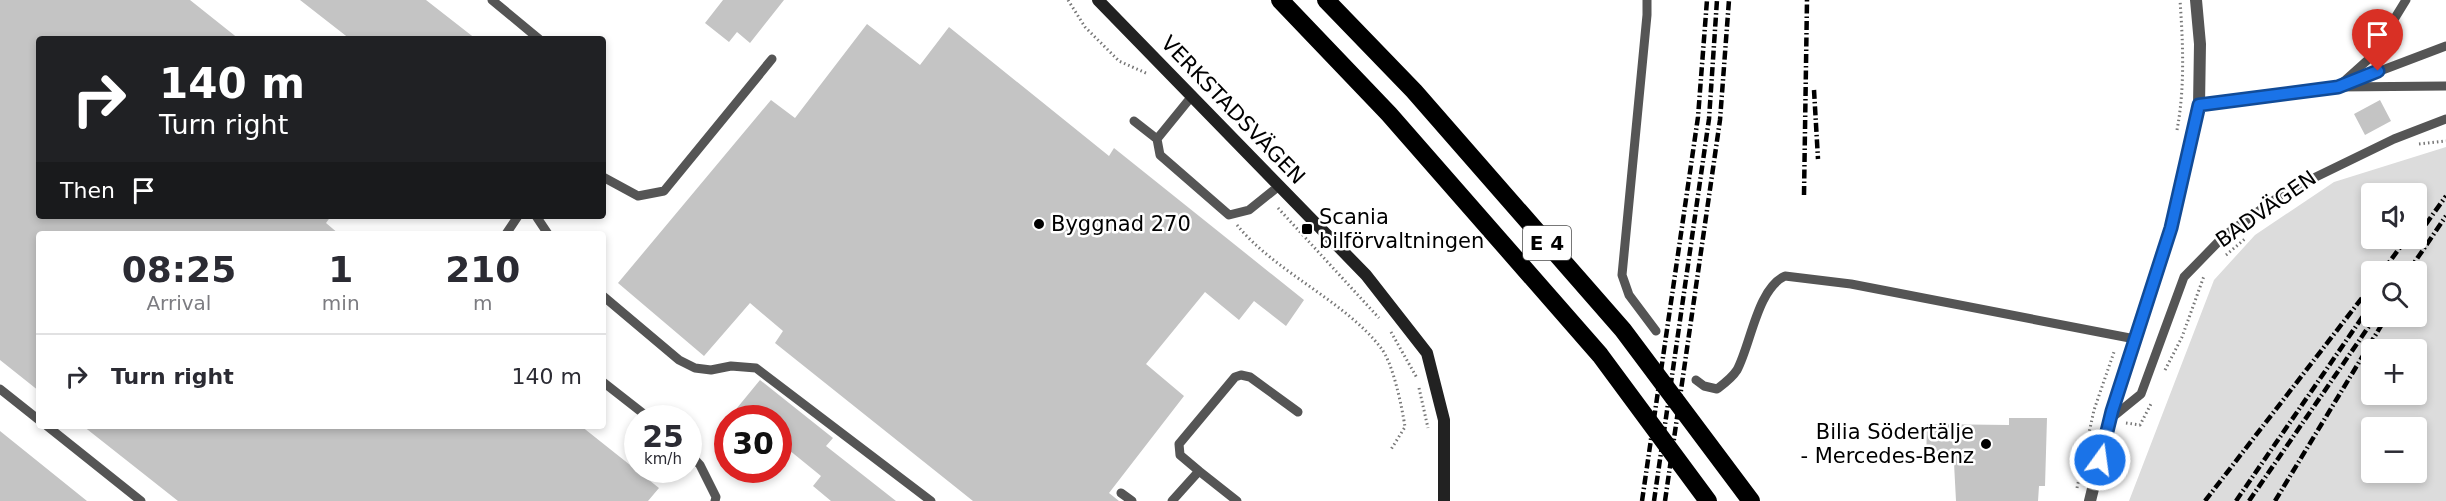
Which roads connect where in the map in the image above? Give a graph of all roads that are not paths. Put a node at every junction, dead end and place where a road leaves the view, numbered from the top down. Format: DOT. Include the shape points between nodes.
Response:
graph roads {
  1 [pos="492,0"];
  2 [pos="1098,0"];
  3 [pos="1280,0"];
  4 [pos="1326,0"];
  5 [pos="1647,0"];
  6 [pos="2196,0"];
  7 [pos="2406,0"];
  8 [pos="535,36"];
  9 [pos="2446,46"];
  10 [pos="772,59"];
  11 [pos="2446,86"];
  12 [pos="2338,87"];
  13 [pos="1192,96"];
  14 [pos="2199,105"];
  15 [pos="2446,119"];
  16 [pos="1134,121"];
  17 [pos="1158,139"];
  18 [pos="606,179"];
  19 [pos="1280,186"];
  20 [pos="606,299"];
  21 [pos="1656,331"];
  22 [pos="2134,339"];
  23 [pos="1696,380"];
  24 [pos="606,384"];
  25 [pos="0,389"];
  26 [pos="632,405"];
  27 [pos="1298,411"];
  28 [pos="36,418"];
  29 [pos="2109,420"];
  30 [pos="51,429"];
  31 [pos="702,469"];
  32 [pos="1199,471"];
  33 [pos="1121,493"];
  34 [pos="141,501"];
  35 [pos="715,501"];
  36 [pos="931,501"];
  37 [pos="1132,501"];
  38 [pos="1172,501"];
  39 [pos="1238,501"];
  40 [pos="1444,501"];
  41 [pos="1708,501"];
  42 [pos="1750,501"];
  43 [pos="2090,501"];
  1 -- 8 [label="lane"];
  2 -- 13 [label="main road, VERKSTADSVÄGEN"];
  3 -- 41 [label="highway, E 4" via="1389,114 1600,355"];
  4 -- 42 [label="highway, E 4" via="1414,91 1623,330"];
  5 -- 21 [label="lane" via="1623,275 1629,295"];
  6 -- 14 [label="street"];
  7 -- 12 [label="lane" via="2370,57"];
  9 -- 12 [label="lane"];
  10 -- 18 [label="lane" via="664,191 638,196"];
  11 -- 12 [label="lane"];
  12 -- 14 [label="lane"];
  13 -- 17 [label="lane"];
  13 -- 19 [label="main road, VERKSTADSVÄGEN"];
  14 -- 22 [label="street" via="2171,228"];
  15 -- 29 [label="lane" via="2287,191 2224,236 2184,276 2141,394"];
  16 -- 17 [label="lane"];
  17 -- 19 [label="lane" via="1160,155 1229,215 1249,210"];
  19 -- 40 [label="main road, VERKSTADSVÄGEN" via="1366,275 1427,353 1444,420"];
  20 -- 36 [label="lane" via="679,360 695,368 756,368"];
  22 -- 23 [label="lane" via="1862,286 1785,276 1764,297 1741,361 1730,379 1717,389"];
  22 -- 29 [label="street"];
  24 -- 26 [label="lane"];
  25 -- 28 [label="lane"];
  27 -- 32 [label="lane" via="1250,376 1235,377 1179,444 1180,455"];
  29 -- 43 [label="street"];
  30 -- 34 [label="lane"];
  31 -- 35 [label="lane"];
  32 -- 38 [label="lane"];
  32 -- 39 [label="lane"];
  33 -- 37 [label="lane"];
}
